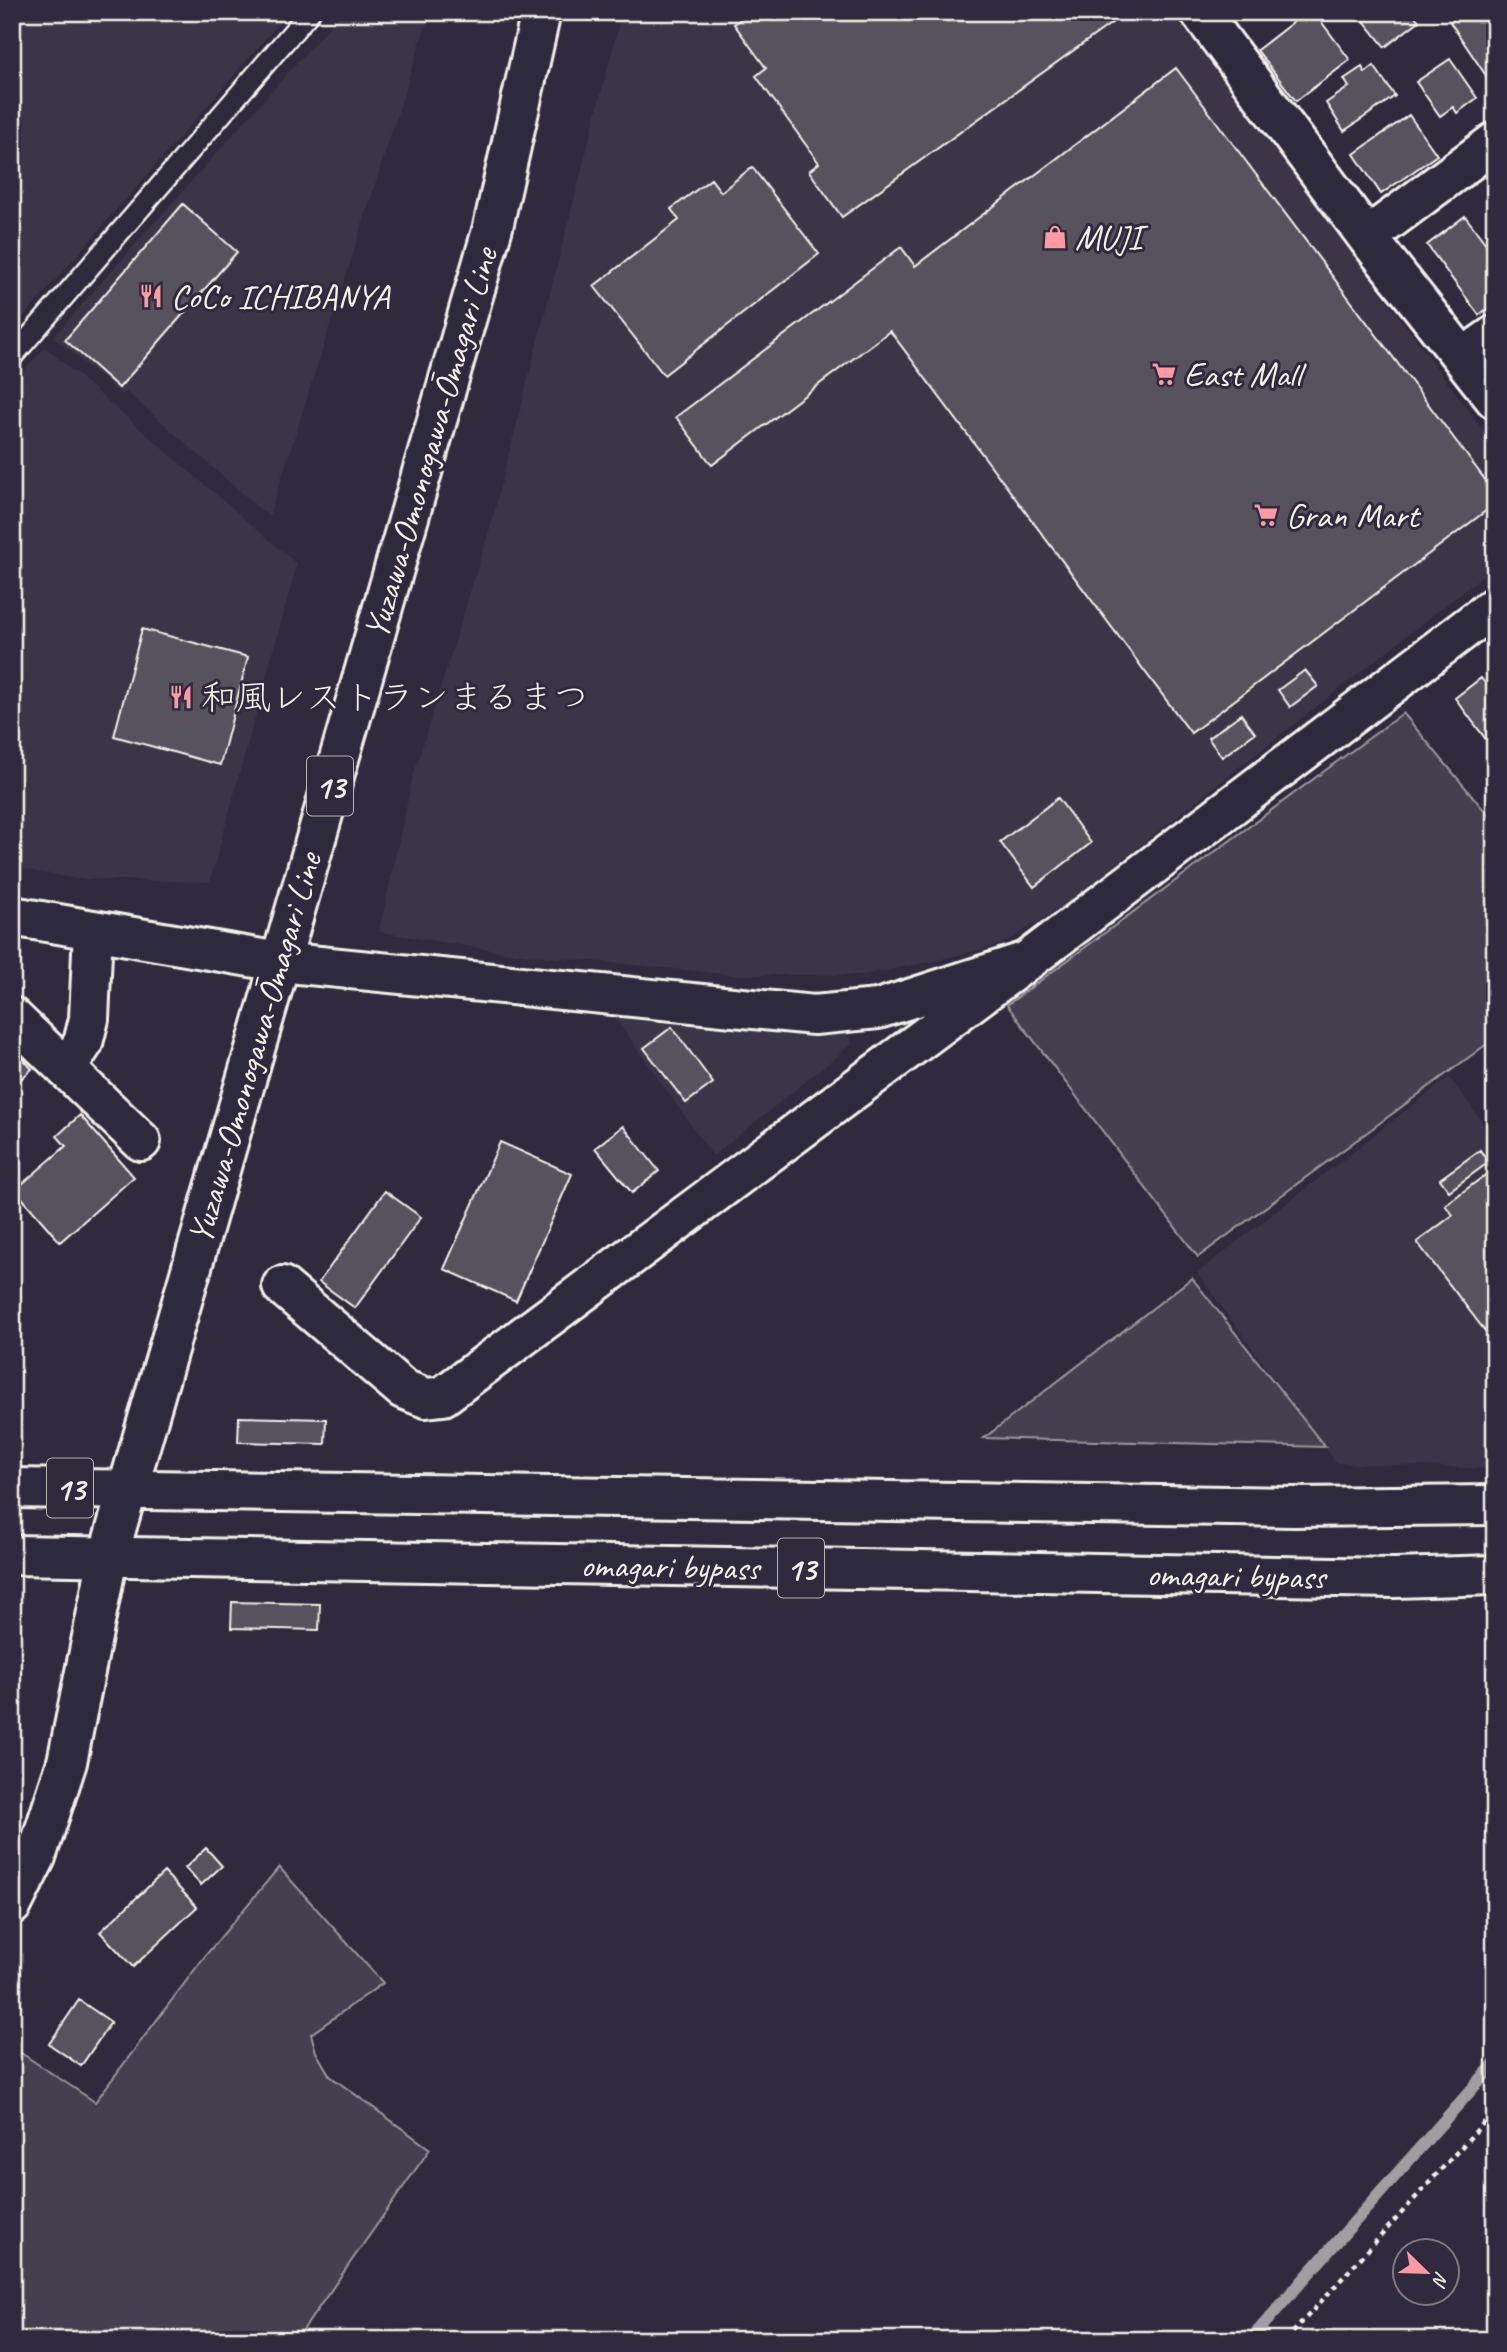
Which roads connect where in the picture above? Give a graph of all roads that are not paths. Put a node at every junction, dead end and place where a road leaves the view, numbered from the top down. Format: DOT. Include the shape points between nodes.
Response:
graph roads {
  1 [pos="310,12"];
  2 [pos="541,12"];
  3 [pos="1200,12"];
  4 [pos="1495,142"];
  5 [pos="1367,237"];
  6 [pos="1495,335"];
  7 [pos="12,357"];
  8 [pos="1464,357"];
  9 [pos="1495,400"];
  10 [pos="1495,606"];
  11 [pos="12,916"];
  12 [pos="93,930"];
  13 [pos="1027,961"];
  14 [pos="279,962"];
  15 [pos="12,1017"];
  16 [pos="66,1069"];
  17 [pos="141,1141"];
  18 [pos="282,1286"];
  19 [pos="12,1488"];
  20 [pos="127,1489"];
  21 [pos="1495,1505"];
  22 [pos="12,1555"];
  23 [pos="108,1557"];
  24 [pos="1495,1575"];
  25 [pos="12,1905"];
  1 -- 7 [label="lane"];
  2 -- 14 [label="main road, Yuzawa-Omonogawa-Ōmagari Line / 13" via="493,227"];
  3 -- 5 [label="main road"];
  4 -- 5 [label="main road"];
  5 -- 8 [label="main road"];
  6 -- 8 [label="main road"];
  8 -- 9 [label="main road"];
  10 -- 13 [label="main road"];
  11 -- 12 [label="main road"];
  12 -- 14 [label="main road"];
  12 -- 16 [label="main road" via="89,1019 83,1043"];
  13 -- 14 [label="main road" via="877,1009 814,1015"];
  13 -- 18 [label="main road" via="443,1395 426,1398 403,1389"];
  14 -- 20 [label="main road, Yuzawa-Omonogawa-Ōmagari Line / 13"];
  15 -- 16 [label="main road"];
  16 -- 17 [label="main road"];
  19 -- 20 [label="main road, omagari bypass / 13"];
  20 -- 21 [label="main road, omagari bypass / 13" via="1293,1507"];
  20 -- 23 [label="main road, Yuzawa-Omonogawa-Ōmagari Line / 13"];
  22 -- 23 [label="main road, omagari bypass / 13"];
  23 -- 24 [label="main road, omagari bypass / 13"];
  23 -- 25 [label="main road, Yuzawa-Omonogawa-Ōmagari Line" via="67,1762 36,1857"];
}
